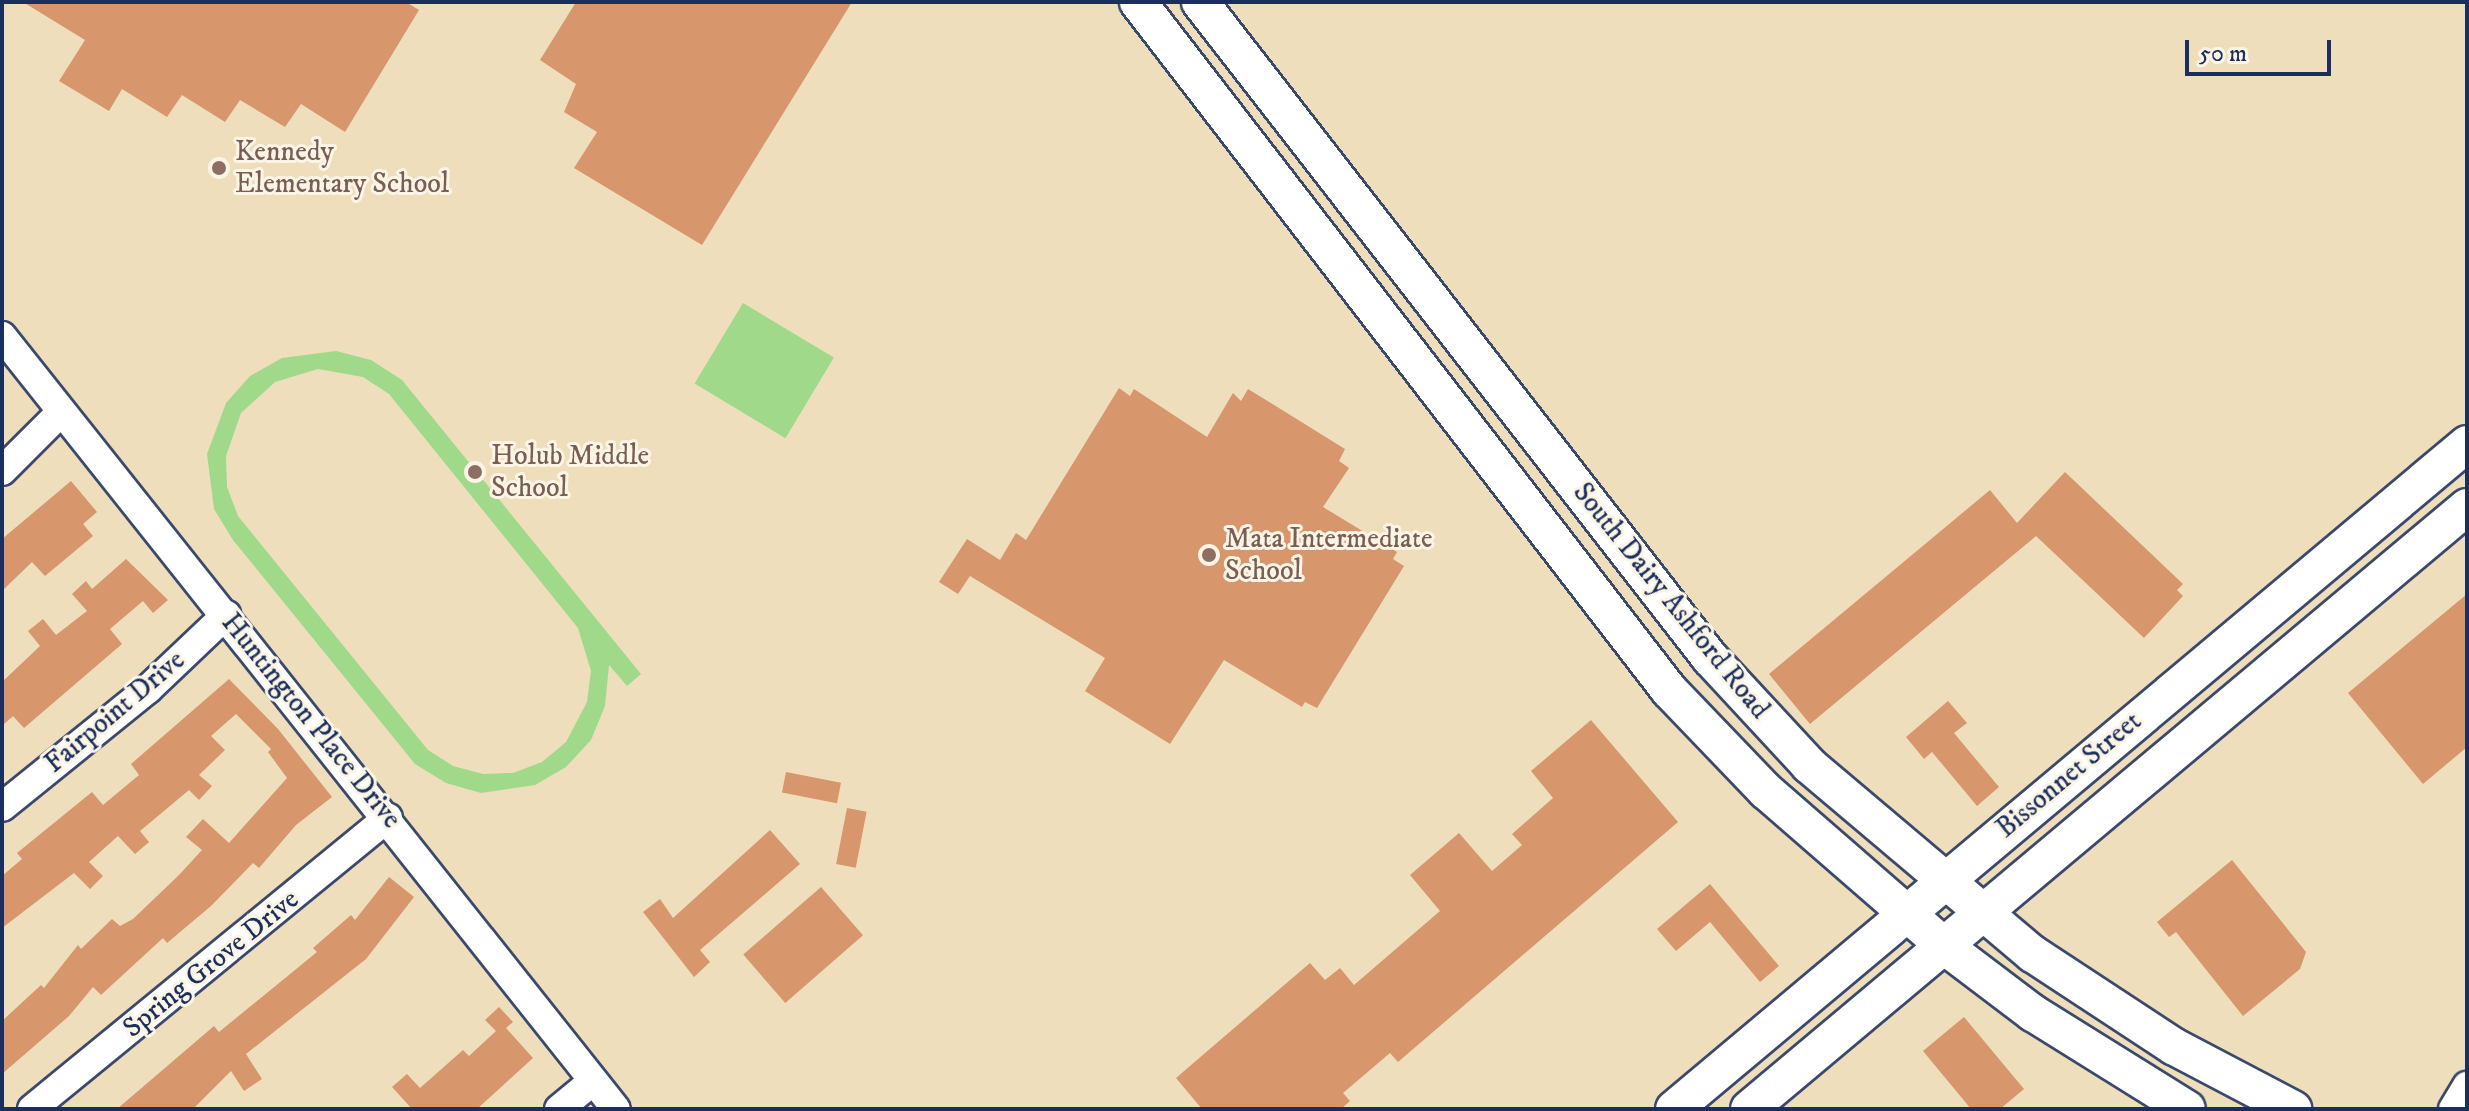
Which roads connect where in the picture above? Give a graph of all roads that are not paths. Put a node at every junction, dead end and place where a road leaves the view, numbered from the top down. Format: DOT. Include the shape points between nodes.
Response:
graph roads {
  1 [pos="1138,2"];
  2 [pos="1200,2"];
  3 [pos="1316,149"];
  4 [pos="1276,181"];
  5 [pos="2,336"];
  6 [pos="1514,404"];
  7 [pos="61,412"];
  8 [pos="1473,438"];
  9 [pos="2467,444"];
  10 [pos="2,471"];
  11 [pos="2467,507"];
  12 [pos="226,615"];
  13 [pos="2216,652"];
  14 [pos="1710,658"];
  15 [pos="2247,689"];
  16 [pos="1669,690"];
  17 [pos="2,807"];
  18 [pos="388,818"];
  19 [pos="1944,881"];
  20 [pos="1906,913"];
  21 [pos="1984,915"];
  22 [pos="1943,945"];
  23 [pos="2127,1017"];
  24 [pos="2093,1052"];
  25 [pos="593,1081"];
  26 [pos="2467,1086"];
  27 [pos="32,1109"];
  28 [pos="559,1109"];
  29 [pos="616,1109"];
  30 [pos="1674,1109"];
  31 [pos="1749,1109"];
  32 [pos="2187,1109"];
  33 [pos="2293,1109"];
  34 [pos="2453,1109"];
  1 -- 4 [label="main road, South Dairy Ashford Road"];
  2 -- 3 [label="main road, South Dairy Ashford Road"];
  3 -- 4 [label="main road"];
  3 -- 6 [label="main road, South Dairy Ashford Road"];
  4 -- 8 [label="main road, South Dairy Ashford Road"];
  5 -- 7 [label="street, Huntington Place Drive"];
  6 -- 8 [label="main road"];
  6 -- 14 [label="main road, South Dairy Ashford Road"];
  7 -- 10 [label="street"];
  7 -- 12 [label="street, Huntington Place Drive"];
  8 -- 16 [label="main road, South Dairy Ashford Road"];
  9 -- 13 [label="main road, Bissonnet Street"];
  11 -- 15 [label="main road, Bissonnet Street"];
  12 -- 17 [label="street, Fairpoint Drive" via="148,689"];
  12 -- 18 [label="street, Huntington Place Drive"];
  13 -- 15 [label="main road"];
  13 -- 19 [label="main road, Bissonnet Street"];
  14 -- 16 [label="main road"];
  14 -- 19 [label="main road, South Dairy Ashford Road" via="1809,765"];
  15 -- 21 [label="main road, Bissonnet Street"];
  16 -- 20 [label="main road, South Dairy Ashford Road" via="1766,791"];
  18 -- 25 [label="street, Huntington Place Drive"];
  18 -- 27 [label="street, Spring Grove Drive"];
  19 -- 20 [label="main road, Bissonnet Street"];
  19 -- 21 [label="main road, South Dairy Ashford Road"];
  20 -- 22 [label="main road, South Dairy Ashford Road"];
  20 -- 30 [label="main road, Bissonnet Street"];
  21 -- 22 [label="main road, Bissonnet Street"];
  21 -- 23 [label="main road, South Dairy Ashford Road"];
  22 -- 24 [label="main road, South Dairy Ashford Road"];
  22 -- 31 [label="main road, Bissonnet Street"];
  23 -- 24 [label="main road"];
  23 -- 33 [label="main road, South Dairy Ashford Road"];
  24 -- 32 [label="main road, South Dairy Ashford Road"];
  25 -- 28 [label="street"];
  25 -- 29 [label="street, Huntington Place Drive"];
  26 -- 34 [label="street"];
}
